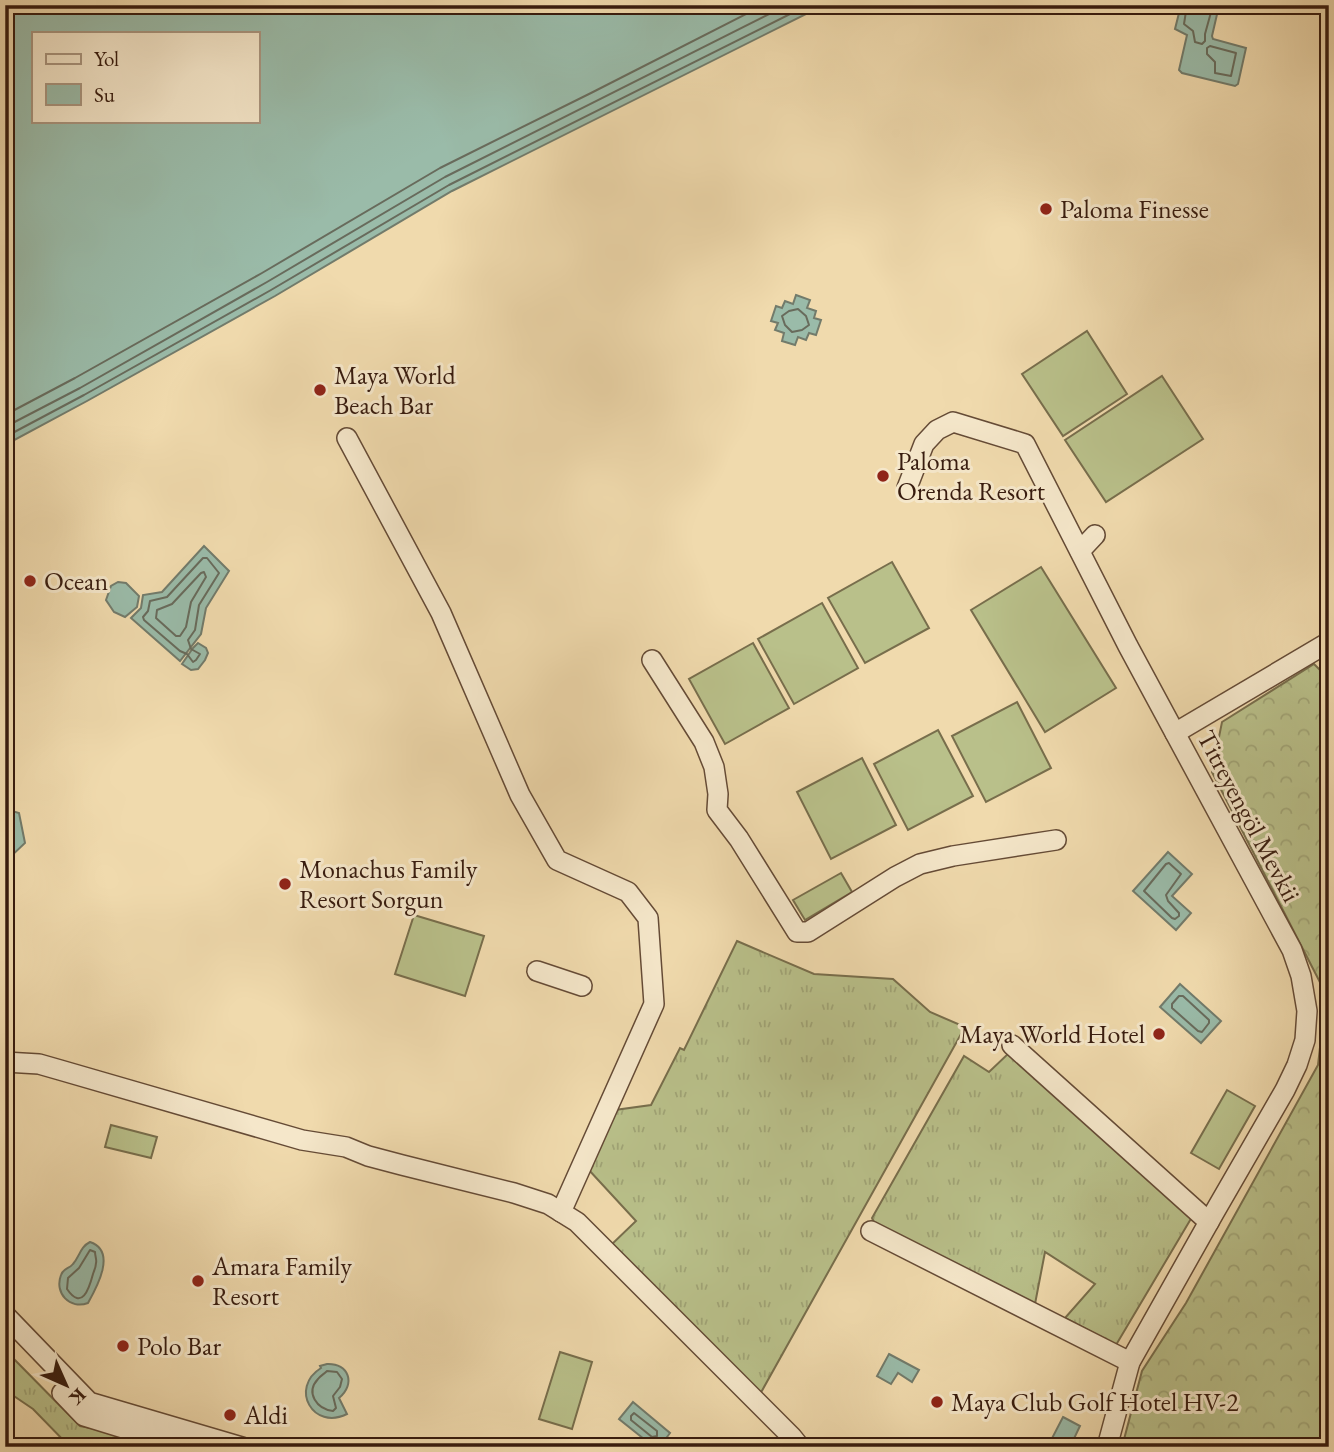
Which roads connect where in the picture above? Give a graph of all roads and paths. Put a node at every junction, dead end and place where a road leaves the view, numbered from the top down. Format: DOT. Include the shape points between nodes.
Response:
graph roads {
  1 [pos="347,438"];
  2 [pos="907,488"];
  3 [pos="1095,535"];
  4 [pos="1080,551"];
  5 [pos="1329,642"];
  6 [pos="652,660"];
  7 [pos="1175,733"];
  8 [pos="1056,841"];
  9 [pos="537,971"];
  10 [pos="582,986"];
  11 [pos="1012,1045"];
  12 [pos="5,1062"];
  13 [pos="561,1212"];
  14 [pos="1209,1222"];
  15 [pos="871,1231"];
  16 [pos="5,1315"];
  17 [pos="5,1334"];
  18 [pos="1130,1362"];
  19 [pos="185,1447"];
  20 [pos="242,1447"];
  21 [pos="800,1447"];
  22 [pos="1107,1447"];
  1 -- 13 [label="street" via="441,613 520,795 557,860 628,892 648,918 654,1004"];
  2 -- 4 [label="street, Titreyengöl Mevkii" via="924,444 953,422 1025,444"];
  3 -- 4 [label="street"];
  4 -- 7 [label="street, Titreyengöl Mevkii"];
  5 -- 7 [label="street"];
  6 -- 8 [label="street" via="705,742 714,767 717,810 797,932 808,932 920,864"];
  7 -- 14 [label="street, Titreyengöl Mevkii" via="1292,950 1307,1011 1297,1065"];
  9 -- 10 [label="street"];
  11 -- 14 [label="street"];
  12 -- 13 [label="street" via="39,1064 302,1140 345,1147 514,1193"];
  13 -- 21 [label="street" via="577,1222"];
  14 -- 18 [label="street, Titreyengöl Mevkii"];
  15 -- 18 [label="street"];
  16 -- 20 [label="street" via="89,1402"];
  17 -- 19 [label="street" via="84,1416"];
  18 -- 22 [label="street, Titreyengöl Mevkii"];
}
